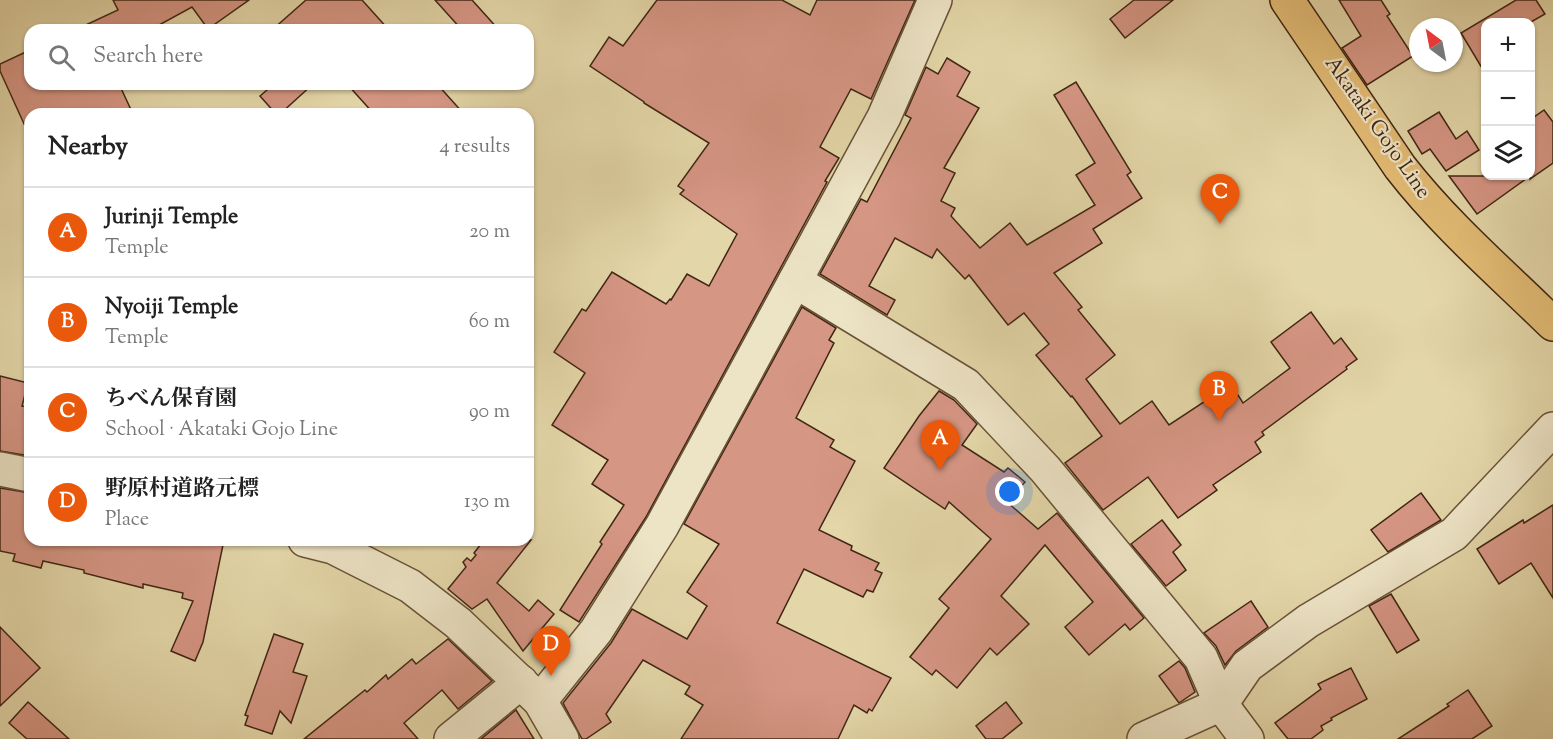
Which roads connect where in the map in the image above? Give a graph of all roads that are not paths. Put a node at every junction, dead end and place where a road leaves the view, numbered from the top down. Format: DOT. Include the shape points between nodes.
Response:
graph roads {
  1 [pos="935,0"];
  2 [pos="1287,0"];
  3 [pos="795,281"];
  4 [pos="1553,324"];
  5 [pos="1553,429"];
  6 [pos="0,469"];
  7 [pos="24,474"];
  8 [pos="329,546"];
  9 [pos="530,692"];
  10 [pos="1221,704"];
  11 [pos="451,739"];
  12 [pos="562,739"];
  13 [pos="1144,739"];
  14 [pos="1247,739"];
  1 -- 3 [label="street" via="884,117"];
  2 -- 4 [label="main road, Akataki Gojo Line" via="1417,189"];
  3 -- 9 [label="street" via="662,526 596,631"];
  3 -- 10 [label="street" via="966,385 1045,469 1201,658"];
  5 -- 10 [label="street" via="1454,534 1299,627 1247,666"];
  6 -- 7 [label="street"];
  8 -- 9 [label="street" via="410,586 458,623"];
  9 -- 11 [label="street"];
  9 -- 12 [label="street"];
  10 -- 13 [label="street"];
  10 -- 14 [label="street"];
}
